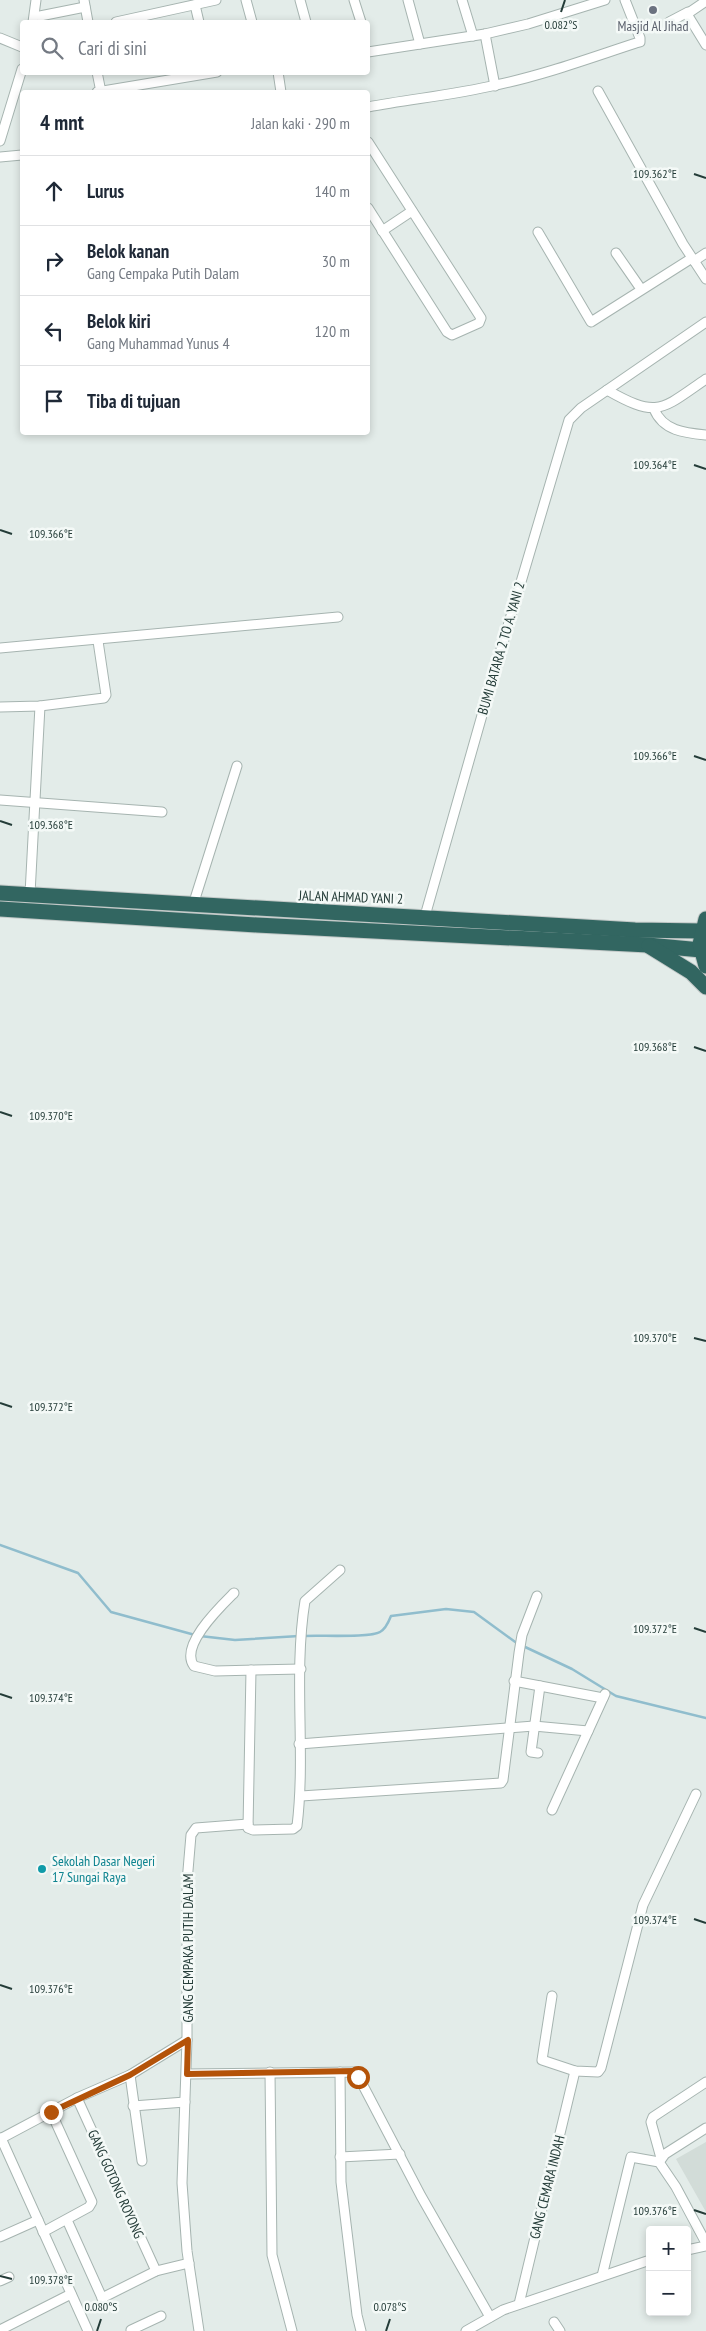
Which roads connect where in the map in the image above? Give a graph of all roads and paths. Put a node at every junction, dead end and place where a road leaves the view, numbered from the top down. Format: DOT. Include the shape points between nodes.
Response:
graph roads {
  1 [pos="216,0"];
  2 [pos="246,0"];
  3 [pos="300,0"];
  4 [pos="354,0"];
  5 [pos="408,0"];
  6 [pos="462,0"];
  7 [pos="605,0"];
  8 [pos="625,0"];
  9 [pos="33,1"];
  10 [pos="706,1"];
  11 [pos="85,4"];
  12 [pos="195,5"];
  13 [pos="688,12"];
  14 [pos="40,16"];
  15 [pos="144,19"];
  16 [pos="33,20"];
  17 [pos="88,20"];
  18 [pos="199,20"];
  19 [pos="251,20"];
  20 [pos="305,20"];
  21 [pos="360,20"];
  22 [pos="668,22"];
  23 [pos="485,34"];
  24 [pos="473,36"];
  25 [pos="0,38"];
  26 [pos="420,44"];
  27 [pos="706,45"];
  28 [pos="20,46"];
  29 [pos="370,50"];
  30 [pos="20,75"];
  31 [pos="97,75"];
  32 [pos="184,75"];
  33 [pos="278,75"];
  34 [pos="157,77"];
  35 [pos="495,86"];
  36 [pos="100,90"];
  37 [pos="108,90"];
  38 [pos="281,90"];
  39 [pos="598,91"];
  40 [pos="370,107"];
  41 [pos="0,141"];
  42 [pos="370,145"];
  43 [pos="20,155"];
  44 [pos="0,157"];
  45 [pos="370,211"];
  46 [pos="412,211"];
  47 [pos="382,231"];
  48 [pos="538,232"];
  49 [pos="616,253"];
  50 [pos="706,253"];
  51 [pos="693,260"];
  52 [pos="706,279"];
  53 [pos="641,289"];
  54 [pos="706,322"];
  55 [pos="706,379"];
  56 [pos="604,392"];
  57 [pos="654,409"];
  58 [pos="706,435"];
  59 [pos="338,617"];
  60 [pos="98,641"];
  61 [pos="0,648"];
  62 [pos="40,706"];
  63 [pos="0,707"];
  64 [pos="237,766"];
  65 [pos="0,800"];
  66 [pos="34,802"];
  67 [pos="162,812"];
  68 [pos="0,893"];
  69 [pos="30,894"];
  70 [pos="193,905"];
  71 [pos="0,909"];
  72 [pos="425,916"];
  73 [pos="704,924"];
  74 [pos="648,945"];
  75 [pos="701,950"];
  76 [pos="706,966"];
  77 [pos="706,987"];
  78 [pos="340,1570"];
  79 [pos="234,1593"];
  80 [pos="537,1596"];
  81 [pos="301,1669"];
  82 [pos="251,1670"];
  83 [pos="514,1681"];
  84 [pos="540,1686"];
  85 [pos="534,1726"];
  86 [pos="508,1728"];
  87 [pos="588,1731"];
  88 [pos="299,1744"];
  89 [pos="538,1753"];
  90 [pos="696,1794"];
  91 [pos="301,1796"];
  92 [pos="552,1810"];
  93 [pos="248,1824"];
  94 [pos="552,1996"];
  95 [pos="188,2040"];
  96 [pos="575,2071"];
  97 [pos="270,2072"];
  98 [pos="340,2072"];
  99 [pos="187,2074"];
  100 [pos="130,2075"];
  101 [pos="706,2082"];
  102 [pos="76,2098"];
  103 [pos="185,2102"];
  104 [pos="133,2106"];
  105 [pos="51,2112"];
  106 [pos="706,2128"];
  107 [pos="0,2138"];
  108 [pos="400,2154"];
  109 [pos="340,2157"];
  110 [pos="660,2160"];
  111 [pos="142,2161"];
  112 [pos="38,2220"];
  113 [pos="67,2220"];
  114 [pos="43,2232"];
  115 [pos="0,2237"];
  116 [pos="706,2243"];
  117 [pos="706,2246"];
  118 [pos="691,2249"];
  119 [pos="646,2261"];
  120 [pos="189,2263"];
  121 [pos="156,2271"];
  122 [pos="9,2276"];
  123 [pos="602,2276"];
  124 [pos="0,2281"];
  125 [pos="71,2294"];
  126 [pos="519,2304"];
  127 [pos="161,2316"];
  128 [pos="490,2317"];
  129 [pos="554,2322"];
  130 [pos="136,2329"];
  131 [pos="0,2330"];
  132 [pos="88,2331"];
  133 [pos="199,2331"];
  134 [pos="292,2331"];
  135 [pos="361,2331"];
  136 [pos="466,2331"];
  137 [pos="560,2331"];
  1 -- 12 [label="street"];
  2 -- 19 [label="street"];
  3 -- 20 [label="street"];
  4 -- 21 [label="street"];
  5 -- 26 [label="street"];
  6 -- 24 [label="street"];
  7 -- 23 [label="street"];
  8 -- 35 [label="street" via="640,42"];
  9 -- 16 [label="street"];
  10 -- 13 [label="street"];
  11 -- 14 [label="street"];
  11 -- 17 [label="street"];
  12 -- 15 [label="street"];
  12 -- 18 [label="street"];
  13 -- 22 [label="street"];
  13 -- 27 [label="street" via="687,16"];
  23 -- 24 [label="street"];
  23 -- 35 [label="street"];
  24 -- 26 [label="street"];
  25 -- 28 [label="street"];
  26 -- 29 [label="street"];
  30 -- 41 [label="street"];
  31 -- 36 [label="street"];
  32 -- 34 [label="street"];
  33 -- 38 [label="street"];
  34 -- 37 [label="street"];
  35 -- 40 [label="street"];
  39 -- 51 [label="street"];
  42 -- 46 [label="street"];
  43 -- 44 [label="street"];
  45 -- 47 [label="street"];
  46 -- 47 [label="street"];
  46 -- 47 [label="street" via="481,318 479,324 452,335 447,332"];
  48 -- 53 [label="street" via="591,322"];
  49 -- 53 [label="street"];
  50 -- 51 [label="street"];
  51 -- 52 [label="street"];
  51 -- 53 [label="street"];
  54 -- 56 [label="street, BUMI BATARA 2 TO A. YANI 2"];
  55 -- 57 [label="street" via="662,408"];
  56 -- 57 [label="street"];
  56 -- 72 [label="street, BUMI BATARA 2 TO A. YANI 2" via="569,420"];
  57 -- 58 [label="street" via="658,418 676,431"];
  59 -- 60 [label="street"];
  60 -- 61 [label="street"];
  60 -- 62 [label="street" via="104,698"];
  62 -- 63 [label="street"];
  62 -- 66 [label="street"];
  64 -- 70 [label="street"];
  65 -- 66 [label="street"];
  66 -- 67 [label="street"];
  66 -- 69 [label="street"];
  68 -- 69 [label="highway, JALAN AHMAD YANI 2"];
  69 -- 70 [label="highway, JALAN AHMAD YANI 2"];
  70 -- 72 [label="highway, JALAN AHMAD YANI 2"];
  71 -- 74 [label="highway"];
  72 -- 73 [label="highway, JALAN AHMAD YANI 2" via="635,930"];
  73 -- 75 [label="highway, JALAN AHMAD YANI 2"];
  74 -- 75 [label="highway"];
  74 -- 77 [label="highway" via="691,972"];
  75 -- 76 [label="highway, JALAN AHMAD YANI 2"];
  78 -- 81 [label="street" via="305,1601"];
  79 -- 82 [label="street" via="197,1636 191,1659 194,1666 215,1672"];
  80 -- 83 [label="street" via="520,1645"];
  81 -- 82 [label="street"];
  81 -- 88 [label="street"];
  82 -- 93 [label="street"];
  83 -- 84 [label="street"];
  83 -- 86 [label="street"];
  84 -- 85 [label="street"];
  84 -- 87 [label="street" via="604,1696"];
  85 -- 86 [label="street"];
  85 -- 87 [label="street"];
  85 -- 89 [label="street" via="531,1752"];
  86 -- 88 [label="street"];
  86 -- 91 [label="street" via="503,1780 500,1783"];
  87 -- 92 [label="street"];
  88 -- 91 [label="street"];
  90 -- 96 [label="street" via="643,1905 601,2068 592,2073"];
  91 -- 93 [label="street" via="298,1826 293,1829 253,1830 248,1828"];
  93 -- 95 [label="street, GANG CEMPAKA PUTIH DALAM" via="196,1828 191,1835 187,1910"];
  94 -- 96 [label="street" via="542,2060"];
  95 -- 99 [label="street, GANG CEMPAKA PUTIH DALAM"];
  95 -- 100 [label="street"];
  96 -- 126 [label="street, GANG CEMARA INDAH"];
  97 -- 98 [label="street"];
  97 -- 99 [label="street"];
  97 -- 134 [label="street" via="272,2255"];
  98 -- 108 [label="street" via="356,2072"];
  98 -- 109 [label="street"];
  99 -- 103 [label="street, GANG CEMPAKA PUTIH DALAM"];
  100 -- 102 [label="street"];
  100 -- 104 [label="street"];
  101 -- 110 [label="street" via="653,2117 651,2122"];
  102 -- 105 [label="street"];
  102 -- 121 [label="street, GANG GOTONG ROYONG"];
  103 -- 104 [label="street"];
  103 -- 120 [label="street, GANG CEMPAKA PUTIH DALAM" via="182,2183"];
  104 -- 111 [label="street"];
  105 -- 107 [label="street"];
  105 -- 113 [label="street" via="92,2202"];
  106 -- 110 [label="street"];
  107 -- 112 [label="street"];
  108 -- 109 [label="street"];
  108 -- 128 [label="street"];
  109 -- 135 [label="street"];
  110 -- 116 [label="street"];
  110 -- 123 [label="street" via="630,2158"];
  112 -- 114 [label="street"];
  112 -- 115 [label="street"];
  113 -- 114 [label="street"];
  113 -- 121 [label="street" via="103,2299"];
  114 -- 125 [label="street"];
  117 -- 118 [label="street"];
  119 -- 123 [label="street"];
  120 -- 121 [label="street"];
  120 -- 133 [label="street, GANG CEMPAKA PUTIH DALAM"];
  122 -- 124 [label="street"];
  123 -- 126 [label="street"];
  125 -- 131 [label="street"];
  125 -- 132 [label="street"];
  126 -- 128 [label="street"];
  127 -- 130 [label="street"];
  128 -- 136 [label="street"];
  129 -- 137 [label="street"];
}
